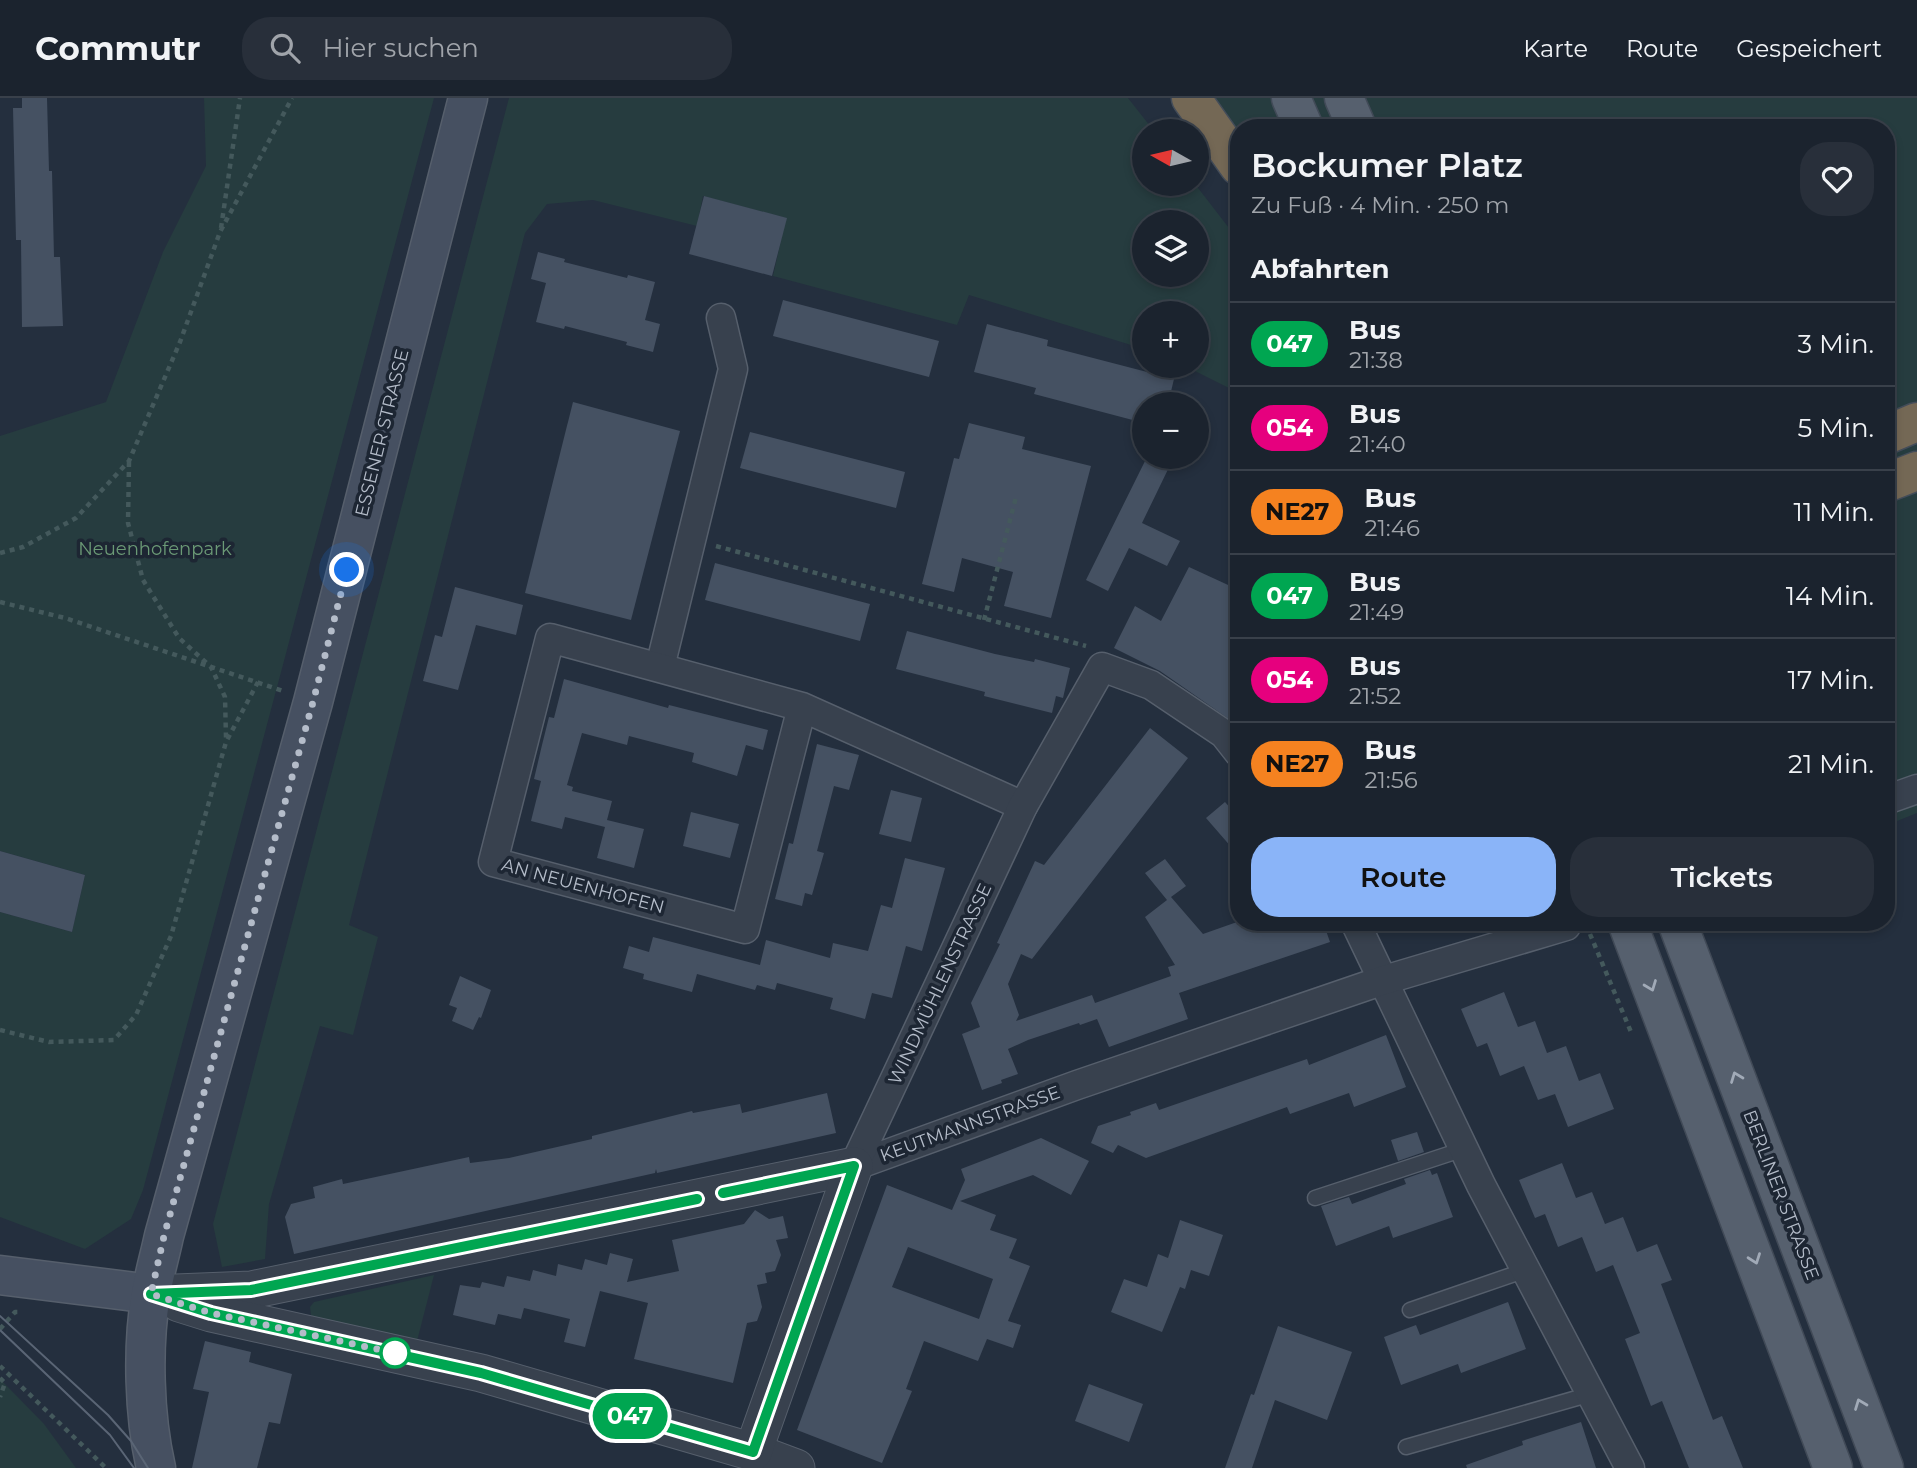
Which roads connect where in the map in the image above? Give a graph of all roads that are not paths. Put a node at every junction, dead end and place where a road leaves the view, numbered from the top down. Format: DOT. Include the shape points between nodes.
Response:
graph roads {
  1 [pos="468,98"];
  2 [pos="1191,98"];
  3 [pos="1291,98"];
  4 [pos="1344,98"];
  5 [pos="1300,119"];
  6 [pos="1353,119"];
  7 [pos="1230,153"];
  8 [pos="721,318"];
  9 [pos="1917,422"];
  10 [pos="1895,431"];
  11 [pos="1917,471"];
  12 [pos="1895,480"];
  13 [pos="660,667"];
  14 [pos="802,707"];
  15 [pos="1230,742"];
  16 [pos="1917,789"];
  17 [pos="1895,797"];
  18 [pos="1023,806"];
  19 [pos="1358,931"];
  20 [pos="1549,931"];
  21 [pos="1630,931"];
  22 [pos="1680,931"];
  23 [pos="1381,981"];
  24 [pos="1464,1149"];
  25 [pos="854,1166"];
  26 [pos="1315,1198"];
  27 [pos="1526,1270"];
  28 [pos="0,1275"];
  29 [pos="151,1294"];
  30 [pos="1409,1310"];
  31 [pos="1591,1394"];
  32 [pos="1406,1447"];
  33 [pos="750,1460"];
  34 [pos="156,1468"];
  35 [pos="796,1468"];
  36 [pos="1630,1468"];
  37 [pos="1832,1468"];
  38 [pos="1884,1468"];
  1 -- 29 [label="main road, ESSENER STRASSE" via="313,702"];
  2 -- 7 [label="highway"];
  3 -- 5 [label="main road"];
  4 -- 6 [label="main road"];
  8 -- 13 [label="street" via="733,369"];
  9 -- 10 [label="highway"];
  11 -- 12 [label="highway"];
  13 -- 14 [label="street, AN NEUENHOFEN"];
  13 -- 14 [label="street, AN NEUENHOFEN" via="550,638 493,862 745,929"];
  14 -- 18 [label="street, AN NEUENHOFEN"];
  15 -- 18 [label="street, WINDMÜHLENSTRASSE" via="1151,685 1102,667"];
  16 -- 17 [label="street"];
  18 -- 25 [label="street, WINDMÜHLENSTRASSE"];
  19 -- 23 [label="street"];
  20 -- 23 [label="street, KEUTMANNSTRASSE"];
  21 -- 37 [label="main road, one-way"];
  38 -- 22 [label="main road, BERLINER STRASSE, one-way"];
  23 -- 24 [label="street"];
  23 -- 25 [label="street, KEUTMANNSTRASSE"];
  24 -- 26 [label="lane"];
  24 -- 27 [label="street"];
  25 -- 29 [label="street, KEUTMANNSTRASSE" via="251,1290"];
  25 -- 33 [label="street, WINDMÜHLENSTRASSE"];
  27 -- 30 [label="lane"];
  27 -- 31 [label="street"];
  28 -- 29 [label="main road"];
  29 -- 33 [label="street" via="211,1313 481,1373"];
  29 -- 34 [label="main road, ESSENER STRASSE" via="147,1405"];
  31 -- 32 [label="lane"];
  31 -- 36 [label="street"];
  33 -- 35 [label="street"];
}
